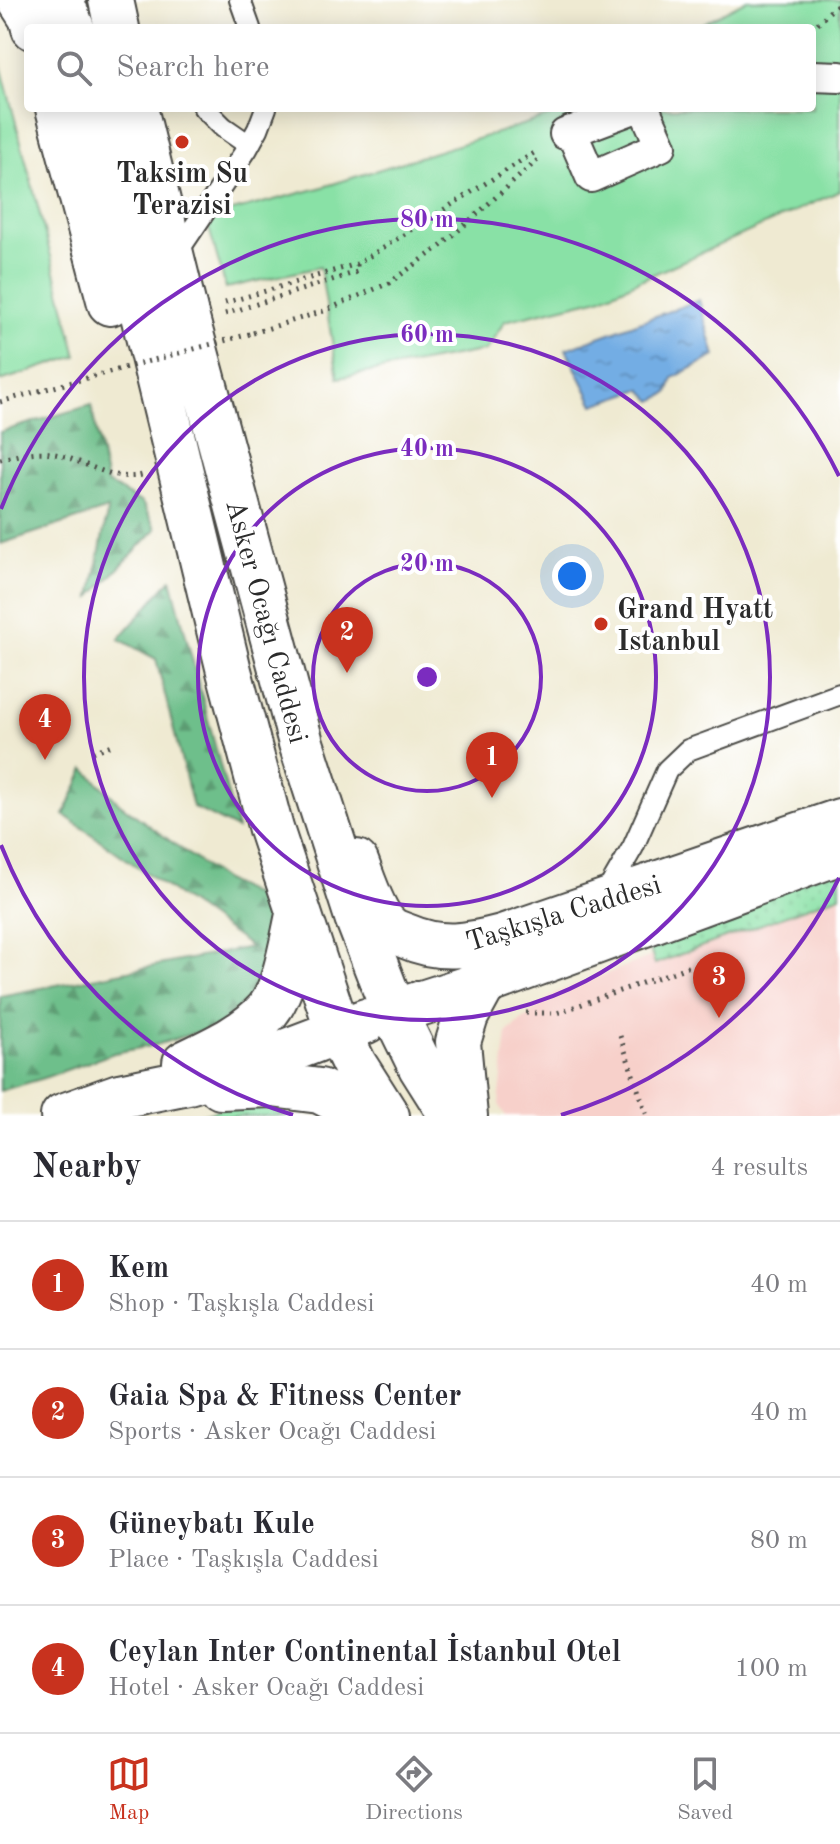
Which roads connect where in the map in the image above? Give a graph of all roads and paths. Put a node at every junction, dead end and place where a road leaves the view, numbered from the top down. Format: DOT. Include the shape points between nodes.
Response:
graph roads {
  1 [pos="20,0"];
  2 [pos="61,0"];
  3 [pos="111,0"];
  4 [pos="138,0"];
  5 [pos="240,0"];
  6 [pos="840,4"];
  7 [pos="33,24"];
  8 [pos="70,24"];
  9 [pos="116,24"];
  10 [pos="134,24"];
  11 [pos="249,24"];
  12 [pos="816,25"];
  13 [pos="816,76"];
  14 [pos="840,77"];
  15 [pos="59,112"];
  16 [pos="94,112"];
  17 [pos="136,112"];
  18 [pos="208,112"];
  19 [pos="264,112"];
  20 [pos="623,112"];
  21 [pos="646,112"];
  22 [pos="568,132"];
  23 [pos="249,145"];
  24 [pos="172,260"];
  25 [pos="357,264"];
  26 [pos="187,321"];
  27 [pos="0,402"];
  28 [pos="0,459"];
  29 [pos="155,471"];
  30 [pos="229,671"];
  31 [pos="840,694"];
  32 [pos="301,743"];
  33 [pos="114,744"];
  34 [pos="93,752"];
  35 [pos="840,821"];
  36 [pos="840,852"];
  37 [pos="603,902"];
  38 [pos="298,913"];
  39 [pos="693,965"];
  40 [pos="484,983"];
  41 [pos="394,1012"];
  42 [pos="522,1013"];
  43 [pos="338,1031"];
  44 [pos="620,1036"];
  45 [pos="119,1096"];
  46 [pos="63,1116"];
  47 [pos="368,1116"];
  48 [pos="387,1116"];
  49 [pos="452,1116"];
  50 [pos="465,1116"];
  51 [pos="647,1116"];
  1 -- 7 [label="main road"];
  2 -- 8 [label="main road"];
  3 -- 9 [label="main road"];
  4 -- 10 [label="main road"];
  5 -- 11 [label="lane"];
  6 -- 12 [label="path"];
  13 -- 14 [label="street"];
  15 -- 29 [label="main road"];
  16 -- 30 [label="main road, Asker Ocağı Caddesi"];
  17 -- 24 [label="main road, Asker Ocağı Caddesi"];
  18 -- 23 [label="lane"];
  19 -- 23 [label="lane"];
  20 -- 22 [label="street"];
  21 -- 22 [label="street" via="661,146 591,177"];
  22 -- 25 [label="path"];
  22 -- 27 [label="path, bridge" via="441,246 389,283 253,333"];
  23 -- 24 [label="lane"];
  24 -- 26 [label="main road, Asker Ocağı Caddesi"];
  25 -- 26 [label="path"];
  25 -- 26 [label="path" via="357,272"];
  26 -- 32 [label="main road, Asker Ocağı Caddesi"];
  28 -- 29 [label="path" via="46,451 119,476"];
  29 -- 30 [label="main road"];
  30 -- 38 [label="main road, Asker Ocağı Caddesi"];
  31 -- 37 [label="lane" via="688,750 667,770"];
  32 -- 37 [label="main road, Taşkışla Caddesi" via="374,907 389,929 416,941 472,945"];
  32 -- 41 [label="main road, Asker Ocağı Caddesi"];
  33 -- 34 [label="path"];
  35 -- 37 [label="main road, Taşkışla Caddesi"];
  36 -- 40 [label="main road, Taşkışla Caddesi"];
  38 -- 43 [label="main road, Asker Ocağı Caddesi"];
  38 -- 45 [label="main road" via="287,967 269,1009 231,1040"];
  39 -- 42 [label="path" via="557,1013"];
  40 -- 41 [label="main road, Taşkışla Caddesi"];
  40 -- 50 [label="main road" via="458,1042"];
  41 -- 43 [label="main road, Taşkışla Caddesi"];
  41 -- 49 [label="main road, Asker Ocağı Caddesi"];
  43 -- 45 [label="main road, Taşkışla Caddesi" via="258,1062"];
  43 -- 48 [label="main road, Asker Ocağı Caddesi"];
  44 -- 51 [label="path"];
  45 -- 46 [label="main road"];
  45 -- 47 [label="main road" via="272,1085 320,1091"];
}
